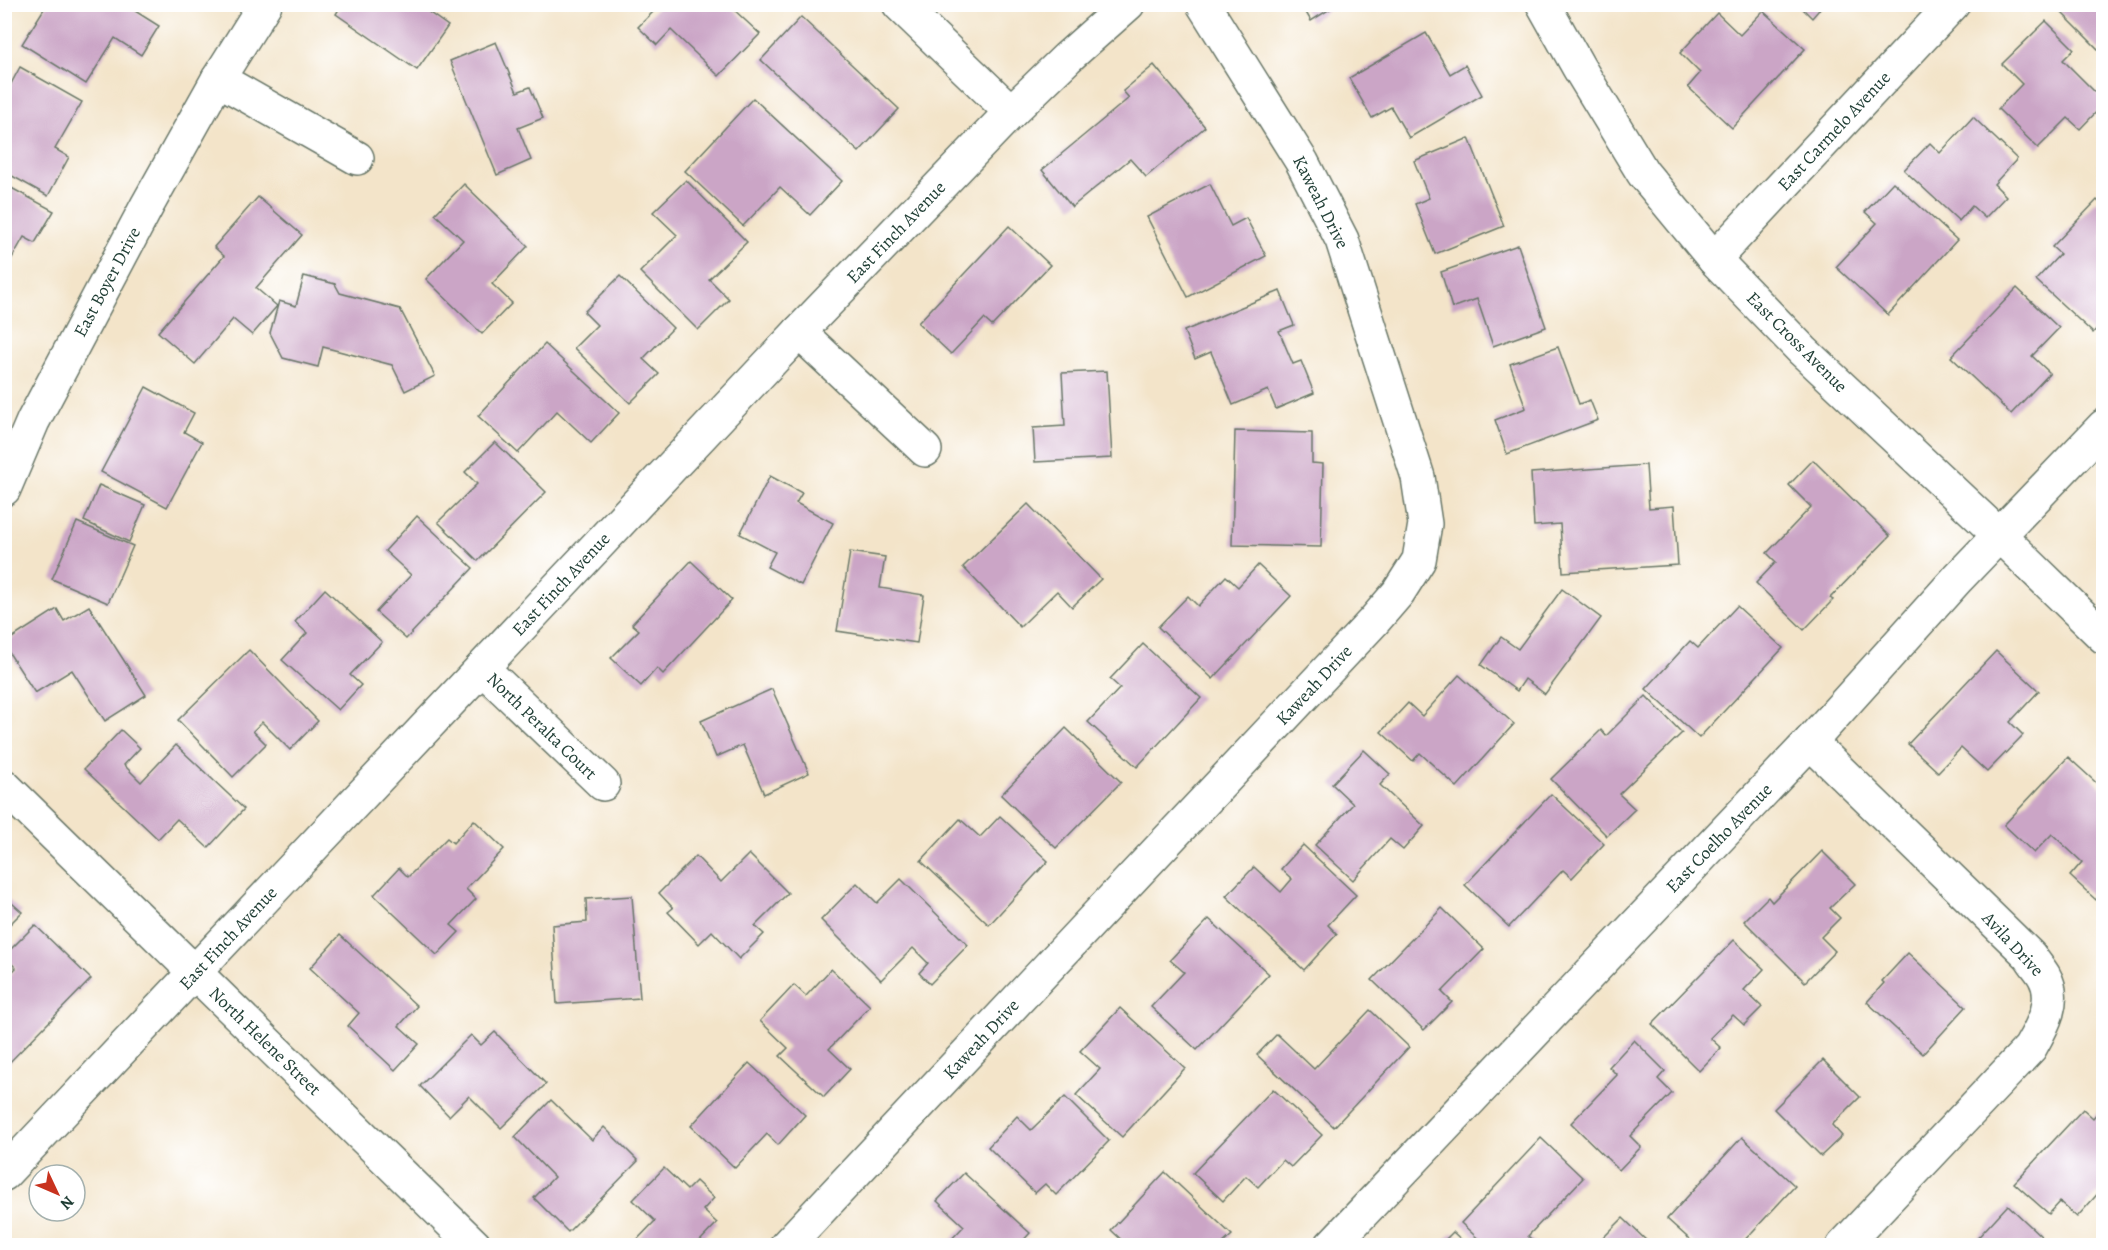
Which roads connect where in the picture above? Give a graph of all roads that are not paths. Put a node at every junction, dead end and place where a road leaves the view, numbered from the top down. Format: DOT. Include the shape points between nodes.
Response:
graph roads {
  1 [pos="265,4"];
  2 [pos="899,4"];
  3 [pos="1128,4"];
  4 [pos="1203,4"];
  5 [pos="1543,4"];
  6 [pos="1953,4"];
  7 [pos="218,79"];
  8 [pos="1011,112"];
  9 [pos="357,158"];
  10 [pos="1714,259"];
  11 [pos="799,332"];
  12 [pos="2103,426"];
  13 [pos="925,450"];
  14 [pos="4,489"];
  15 [pos="1999,535"];
  16 [pos="2103,637"];
  17 [pos="482,668"];
  18 [pos="1810,742"];
  19 [pos="603,784"];
  20 [pos="4,786"];
  21 [pos="195,973"];
  22 [pos="4,1174"];
  23 [pos="475,1245"];
  24 [pos="786,1245"];
  25 [pos="1331,1245"];
  26 [pos="1843,1245"];
  1 -- 7 [label="street, East Boyer Drive"];
  2 -- 8 [label="street"];
  3 -- 8 [label="street, East Finch Avenue"];
  4 -- 24 [label="street, Kaweah Drive" via="1302,162 1342,240 1418,477 1425,524 1419,560 1373,622"];
  5 -- 10 [label="street, East Cross Avenue" via="1643,173"];
  6 -- 10 [label="street, East Carmelo Avenue"];
  7 -- 9 [label="street"];
  7 -- 14 [label="street, East Boyer Drive" via="33,421"];
  8 -- 11 [label="street, East Finch Avenue"];
  10 -- 15 [label="street, East Cross Avenue" via="1803,351"];
  11 -- 13 [label="street"];
  11 -- 17 [label="street, East Finch Avenue"];
  12 -- 15 [label="street, East Coelho Avenue"];
  15 -- 16 [label="street, East Cross Avenue"];
  15 -- 18 [label="street, East Coelho Avenue"];
  17 -- 19 [label="street, North Peralta Court"];
  17 -- 21 [label="street, East Finch Avenue"];
  18 -- 25 [label="street, East Coelho Avenue"];
  18 -- 26 [label="street, Avila Drive" via="2030,956 2045,978 2050,998 2045,1022 2030,1048"];
  20 -- 21 [label="street, North Helene Street"];
  21 -- 22 [label="street, East Finch Avenue"];
  21 -- 23 [label="street, North Helene Street"];
}
